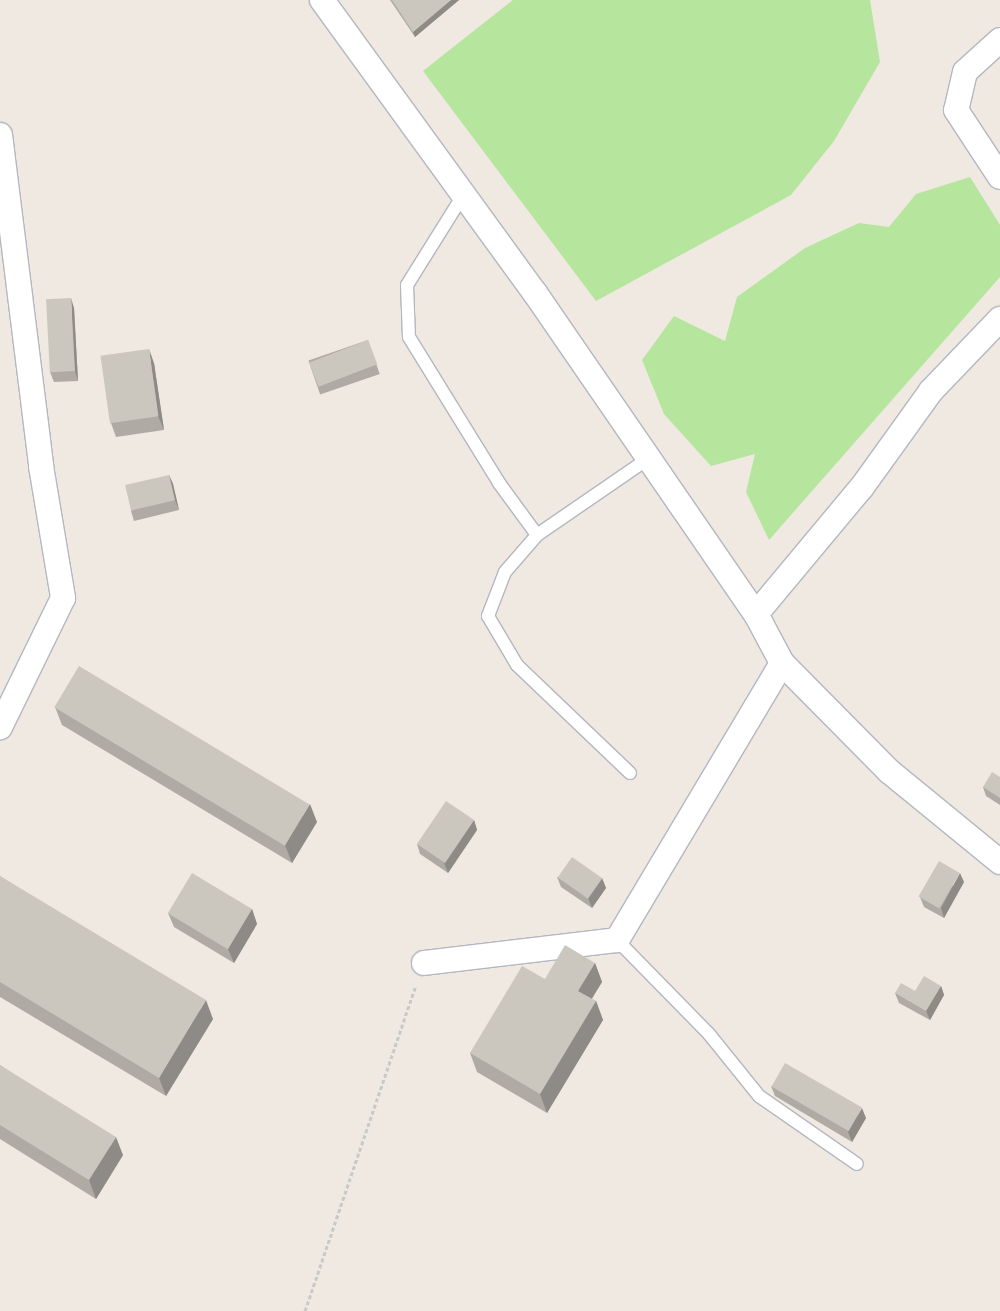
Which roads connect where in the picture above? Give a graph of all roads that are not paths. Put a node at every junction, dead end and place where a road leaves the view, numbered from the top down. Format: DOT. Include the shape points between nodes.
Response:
graph roads {
  1 [pos="322,0"];
  2 [pos="1000,40"];
  3 [pos="0,136"];
  4 [pos="1000,177"];
  5 [pos="462,197"];
  6 [pos="1000,319"];
  7 [pos="649,458"];
  8 [pos="537,535"];
  9 [pos="756,614"];
  10 [pos="782,663"];
  11 [pos="0,727"];
  12 [pos="630,773"];
  13 [pos="1000,862"];
  14 [pos="617,940"];
  15 [pos="424,962"];
  16 [pos="857,1164"];
  1 -- 5 [label="street"];
  2 -- 4 [label="street" via="965,72 956,110"];
  3 -- 11 [label="street" via="41,466 63,598"];
  5 -- 7 [label="street" via="535,293"];
  5 -- 8 [label="lane" via="407,285 409,337"];
  6 -- 9 [label="street" via="931,391 862,487"];
  7 -- 8 [label="lane"];
  7 -- 9 [label="street"];
  8 -- 12 [label="lane" via="505,572 488,616 517,665"];
  9 -- 10 [label="street"];
  10 -- 13 [label="street" via="890,772"];
  10 -- 14 [label="street"];
  14 -- 15 [label="street"];
  14 -- 16 [label="lane" via="709,1034 759,1096"];
}
